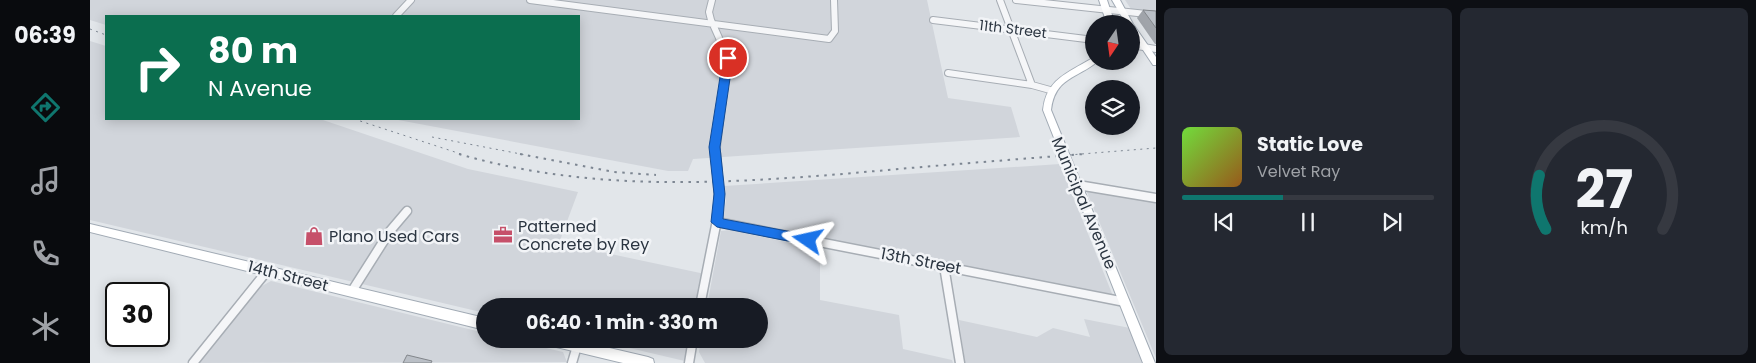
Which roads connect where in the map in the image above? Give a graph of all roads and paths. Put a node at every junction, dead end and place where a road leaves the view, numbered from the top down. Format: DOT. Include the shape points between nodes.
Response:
graph roads {
  1 [pos="411,0"];
  2 [pos="530,0"];
  3 [pos="712,0"];
  4 [pos="834,0"];
  5 [pos="1000,0"];
  6 [pos="1016,0"];
  7 [pos="1103,0"];
  8 [pos="1116,0"];
  9 [pos="1108,10"];
  10 [pos="1122,12"];
  11 [pos="397,15"];
  12 [pos="1109,15"];
  13 [pos="1124,15"];
  14 [pos="1156,15"];
  15 [pos="933,20"];
  16 [pos="713,24"];
  17 [pos="1011,29"];
  18 [pos="1085,39"];
  19 [pos="1140,39"];
  20 [pos="1140,47"];
  21 [pos="1146,48"];
  22 [pos="1156,49"];
  23 [pos="1156,62"];
  24 [pos="1085,66"];
  25 [pos="948,73"];
  26 [pos="1032,84"];
  27 [pos="1050,90"];
  28 [pos="1078,185"];
  29 [pos="1156,198"];
  30 [pos="407,211"];
  31 [pos="717,222"];
  32 [pos="90,228"];
  33 [pos="944,266"];
  34 [pos="267,271"];
  35 [pos="352,291"];
  36 [pos="702,298"];
  37 [pos="1125,302"];
  38 [pos="476,322"];
  39 [pos="576,348"];
  40 [pos="585,348"];
  41 [pos="692,348"];
  42 [pos="193,363"];
  43 [pos="572,363"];
  44 [pos="648,363"];
  45 [pos="689,363"];
  46 [pos="960,363"];
  47 [pos="1149,363"];
  1 -- 11 [label="street"];
  2 -- 16 [label="street"];
  3 -- 16 [label="street" via="709,12"];
  4 -- 16 [label="street" via="835,31 829,39"];
  5 -- 17 [label="street"];
  6 -- 9 [label="street"];
  7 -- 9 [label="main road"];
  8 -- 10 [label="main road"];
  9 -- 10 [label="street"];
  9 -- 12 [label="main road"];
  10 -- 13 [label="main road"];
  10 -- 14 [label="street"];
  15 -- 17 [label="street, 11th Street"];
  16 -- 31 [label="street" via="728,58 714,147 719,194"];
  17 -- 18 [label="street, 11th Street"];
  17 -- 26 [label="street"];
  19 -- 21 [label="main road"];
  20 -- 21 [label="street"];
  21 -- 22 [label="street"];
  21 -- 23 [label="main road"];
  24 -- 27 [label="main road"];
  25 -- 26 [label="street"];
  26 -- 27 [label="street"];
  27 -- 28 [label="main road, Municipal Avenue" via="1047,100 1049,117"];
  28 -- 29 [label="street"];
  28 -- 37 [label="main road, Municipal Avenue"];
  30 -- 35 [label="street" via="390,231"];
  31 -- 33 [label="street, 13th Street"];
  31 -- 36 [label="street"];
  32 -- 34 [label="main road, 14th Street"];
  33 -- 37 [label="street, 13th Street"];
  33 -- 46 [label="street"];
  34 -- 35 [label="main road, 14th Street"];
  34 -- 42 [label="street"];
  35 -- 38 [label="main road, 14th Street"];
  37 -- 47 [label="main road, Municipal Avenue"];
  39 -- 43 [label="street"];
  40 -- 44 [label="main road"];
  41 -- 45 [label="street"];
}
